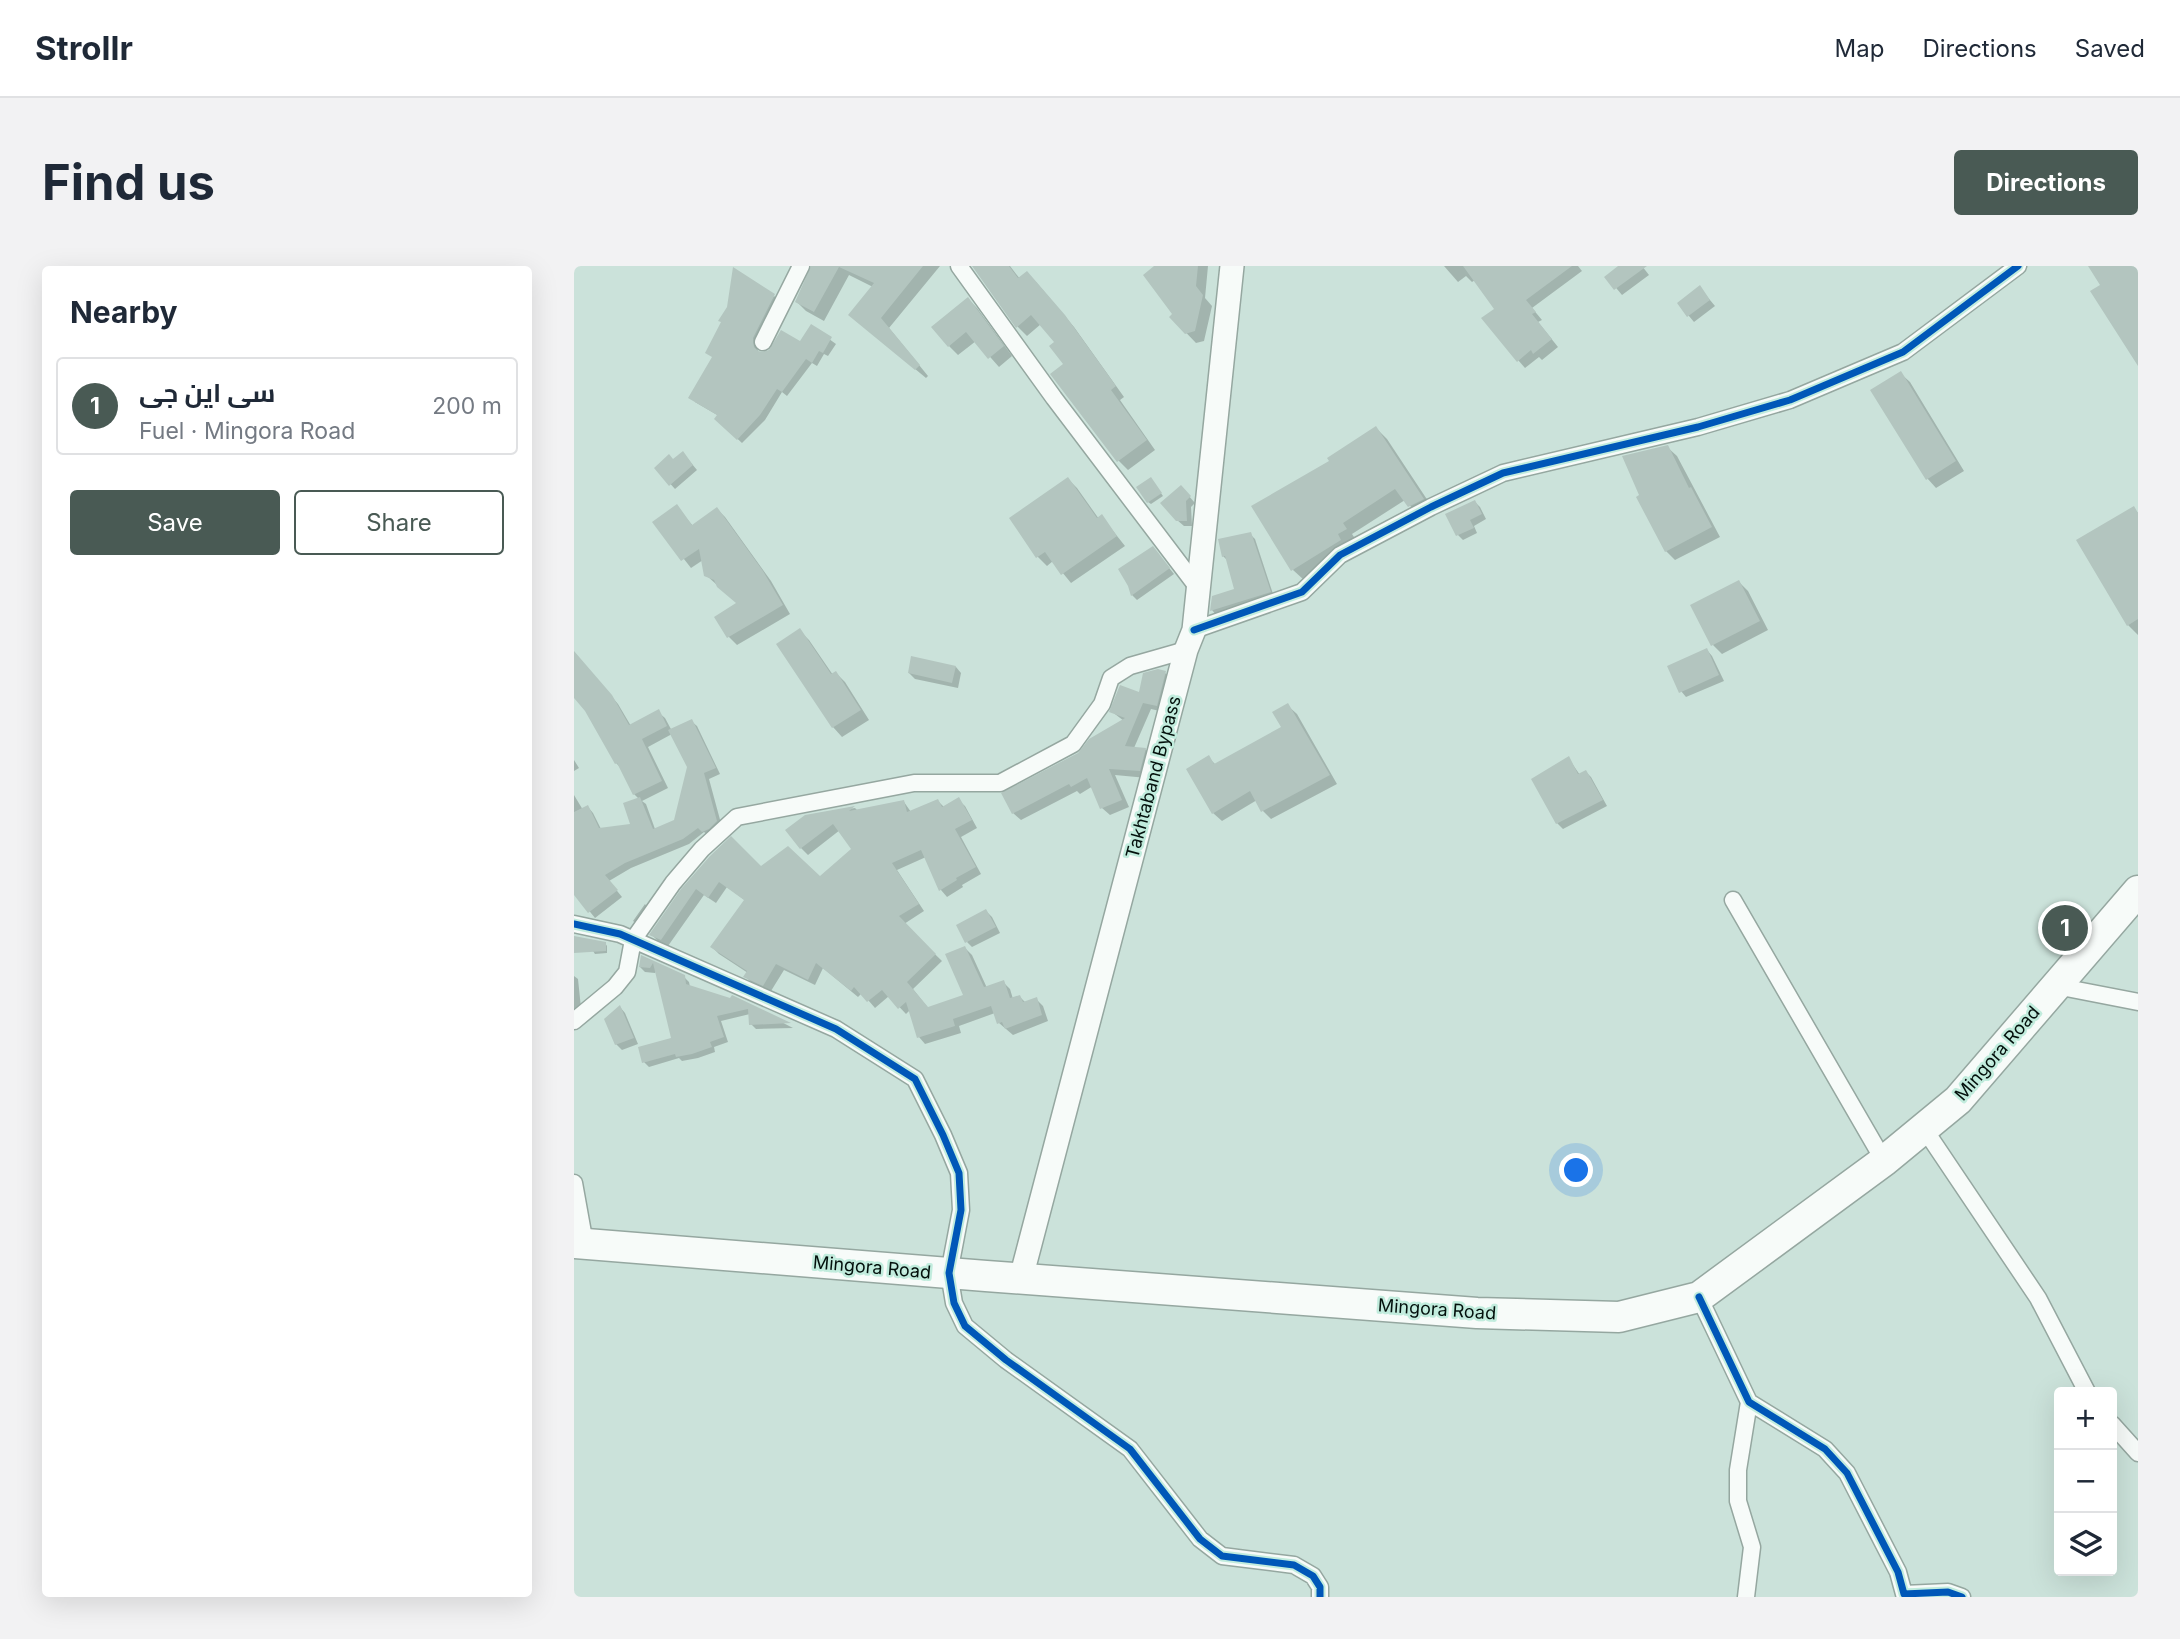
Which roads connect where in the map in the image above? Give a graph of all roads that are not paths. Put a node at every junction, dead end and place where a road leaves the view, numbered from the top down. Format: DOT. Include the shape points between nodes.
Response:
graph roads {
  1 [pos="801,266"];
  2 [pos="959,266"];
  3 [pos="1232,266"];
  4 [pos="2018,266"];
  5 [pos="763,342"];
  6 [pos="1198,588"];
  7 [pos="1190,640"];
  8 [pos="2138,891"];
  9 [pos="1733,900"];
  10 [pos="574,923"];
  11 [pos="633,940"];
  12 [pos="2056,986"];
  13 [pos="2138,1002"];
  14 [pos="574,1021"];
  15 [pos="1923,1127"];
  16 [pos="1884,1161"];
  17 [pos="574,1183"];
  18 [pos="580,1243"];
  19 [pos="949,1273"];
  20 [pos="1021,1278"];
  21 [pos="1699,1297"];
  22 [pos="2084,1387"];
  23 [pos="1749,1402"];
  24 [pos="2117,1430"];
  25 [pos="2138,1453"];
  26 [pos="1320,1597"];
  27 [pos="1746,1597"];
  28 [pos="1962,1597"];
  1 -- 5 [label="street"];
  2 -- 6 [label="street"];
  3 -- 6 [label="main road, Takhtaband Bypass"];
  4 -- 7 [label="street" via="1903,352 1790,400 1503,473 1340,555 1302,592"];
  6 -- 7 [label="main road, Takhtaband Bypass"];
  7 -- 11 [label="street" via="1111,678 1102,704 1073,744 1000,783 914,783 737,817 673,883"];
  7 -- 20 [label="main road, Takhtaband Bypass"];
  8 -- 12 [label="highway, Mingora Road"];
  9 -- 16 [label="street"];
  10 -- 11 [label="street"];
  11 -- 14 [label="street" via="627,972"];
  11 -- 19 [label="street" via="836,1029 915,1079 959,1173 961,1210"];
  12 -- 13 [label="street"];
  12 -- 15 [label="highway, Mingora Road" via="1958,1100"];
  15 -- 16 [label="highway, Mingora Road"];
  15 -- 22 [label="street" via="2038,1298"];
  16 -- 21 [label="highway, Mingora Road"];
  17 -- 18 [label="street"];
  18 -- 19 [label="highway, Mingora Road"];
  19 -- 20 [label="highway, Mingora Road"];
  19 -- 26 [label="street" via="954,1303 965,1326 1130,1449 1200,1539 1222,1556 1294,1565 1313,1576"];
  20 -- 21 [label="highway, Mingora Road" via="1477,1313 1619,1317"];
  21 -- 23 [label="street"];
  23 -- 27 [label="street" via="1738,1470 1738,1501 1752,1547"];
  23 -- 28 [label="street" via="1825,1449 1847,1473 1898,1572 1904,1594 1948,1592"];
  24 -- 25 [label="street"];
}
